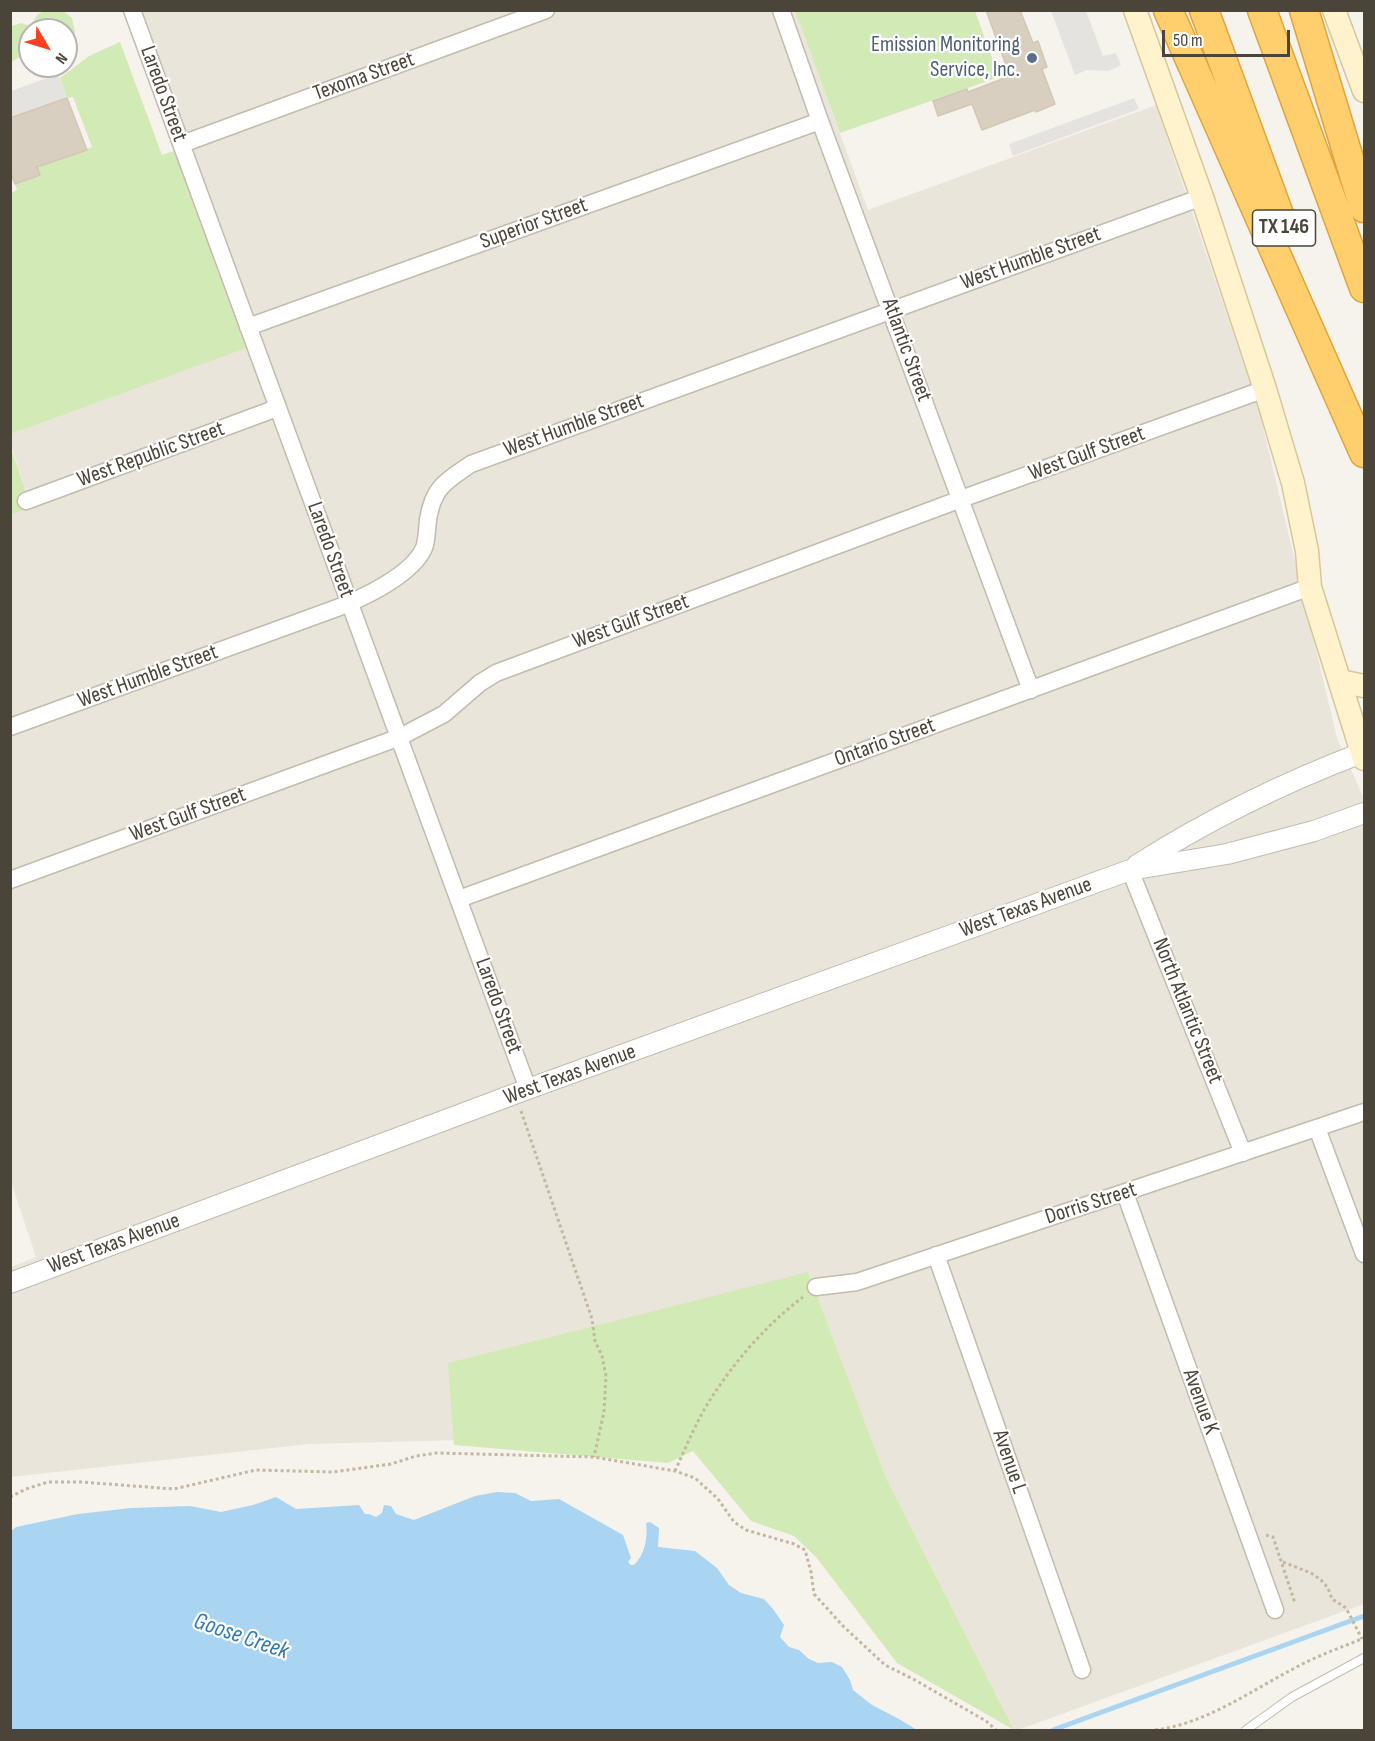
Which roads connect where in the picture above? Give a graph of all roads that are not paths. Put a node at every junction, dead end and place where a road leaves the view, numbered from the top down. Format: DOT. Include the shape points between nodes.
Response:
graph roads {
  1 [pos="132,10"];
  2 [pos="546,10"];
  3 [pos="781,10"];
  4 [pos="1135,10"];
  5 [pos="1168,10"];
  6 [pos="1204,10"];
  7 [pos="1262,10"];
  8 [pos="1304,10"];
  9 [pos="1334,10"];
  10 [pos="1365,91"];
  11 [pos="820,121"];
  12 [pos="182,144"];
  13 [pos="1202,197"];
  14 [pos="1365,208"];
  15 [pos="1365,288"];
  16 [pos="891,310"];
  17 [pos="248,327"];
  18 [pos="1265,389"];
  19 [pos="277,408"];
  20 [pos="1365,446"];
  21 [pos="1365,453"];
  22 [pos="961,499"];
  23 [pos="26,501"];
  24 [pos="1310,587"];
  25 [pos="350,603"];
  26 [pos="1340,681"];
  27 [pos="1365,686"];
  28 [pos="1031,690"];
  29 [pos="10,727"];
  30 [pos="400,737"];
  31 [pos="1364,754"];
  32 [pos="1365,813"];
  33 [pos="1130,870"];
  34 [pos="10,880"];
  35 [pos="459,899"];
  36 [pos="522,1092"];
  37 [pos="1365,1112"];
  38 [pos="1317,1128"];
  39 [pos="1243,1153"];
  40 [pos="1125,1193"];
  41 [pos="1365,1254"];
  42 [pos="936,1255"];
  43 [pos="10,1283"];
  44 [pos="816,1287"];
  45 [pos="1275,1610"];
  46 [pos="1365,1658"];
  47 [pos="1082,1670"];
  48 [pos="1246,1731"];
  1 -- 12 [label="street, Laredo Street"];
  2 -- 12 [label="street, Texoma Street"];
  3 -- 11 [label="street, Atlantic Street"];
  4 -- 13 [label="main road"];
  5 -- 21 [label="highway"];
  6 -- 20 [label="highway, TX 146"];
  7 -- 15 [label="highway, TX 146"];
  8 -- 14 [label="highway"];
  9 -- 10 [label="main road"];
  11 -- 16 [label="street, Atlantic Street"];
  11 -- 17 [label="street, Superior Street"];
  12 -- 17 [label="street, Laredo Street"];
  13 -- 16 [label="street, West Humble Street"];
  13 -- 18 [label="main road"];
  16 -- 22 [label="street, Atlantic Street"];
  16 -- 25 [label="street, West Humble Street" via="471,464 438,488 429,511 424,547 412,564 373,593"];
  17 -- 19 [label="street, Laredo Street"];
  18 -- 22 [label="street, West Gulf Street"];
  18 -- 24 [label="main road" via="1293,483"];
  19 -- 23 [label="street, West Republic Street"];
  19 -- 25 [label="street, Laredo Street"];
  22 -- 28 [label="street, Atlantic Street"];
  22 -- 30 [label="street, West Gulf Street" via="496,673 444,714"];
  24 -- 26 [label="main road"];
  24 -- 28 [label="street, Ontario Street"];
  25 -- 29 [label="street, West Humble Street"];
  25 -- 30 [label="street, Laredo Street"];
  26 -- 27 [label="main road"];
  26 -- 31 [label="main road"];
  28 -- 35 [label="street, Ontario Street"];
  30 -- 34 [label="street, West Gulf Street"];
  30 -- 35 [label="street, Laredo Street"];
  31 -- 33 [label="street, West Texas Avenue" via="1270,791 1181,837"];
  32 -- 33 [label="street, West Texas Avenue" via="1227,854"];
  33 -- 36 [label="street, West Texas Avenue"];
  33 -- 39 [label="street, North Atlantic Street"];
  35 -- 36 [label="street, Laredo Street"];
  36 -- 43 [label="street, West Texas Avenue"];
  37 -- 38 [label="street, Dorris Street"];
  38 -- 39 [label="street, Dorris Street"];
  38 -- 41 [label="street"];
  39 -- 40 [label="street, Dorris Street"];
  40 -- 42 [label="street, Dorris Street"];
  40 -- 45 [label="street, Avenue K"];
  42 -- 44 [label="street, Dorris Street" via="857,1282"];
  42 -- 47 [label="street, Avenue L"];
  46 -- 48 [label="lane" via="1292,1697"];
}
